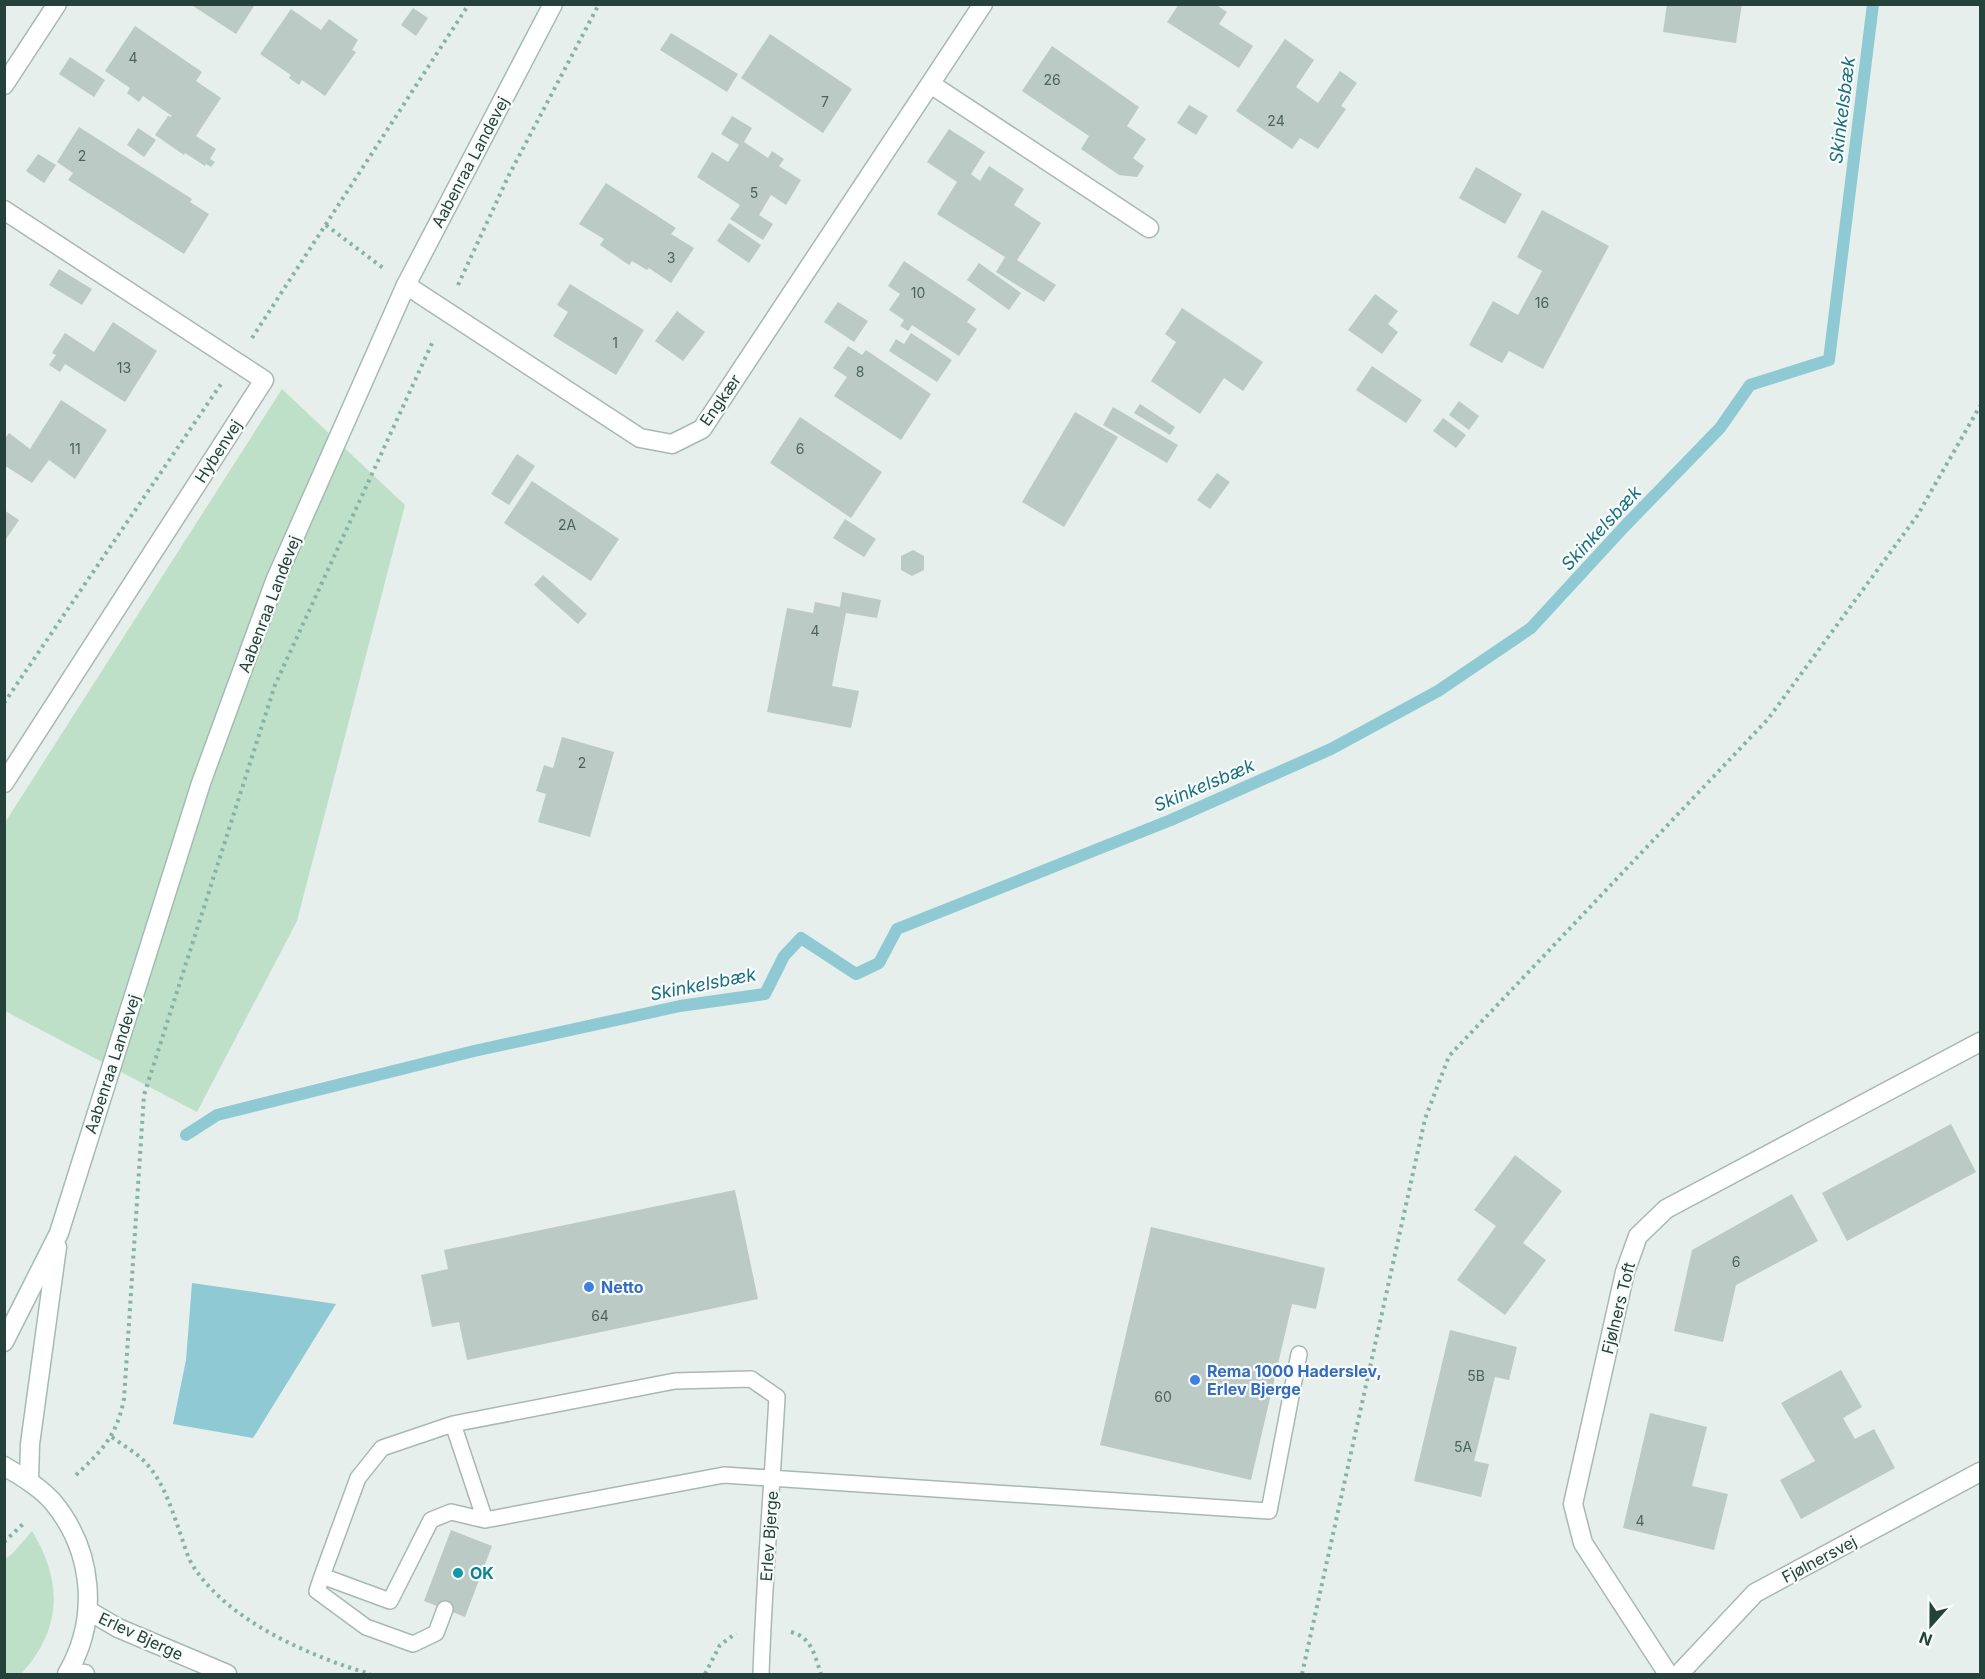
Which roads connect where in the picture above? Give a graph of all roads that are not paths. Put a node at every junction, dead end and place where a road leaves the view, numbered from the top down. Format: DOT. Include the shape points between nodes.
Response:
graph roads {
  1 [pos="57,4"];
  2 [pos="553,4"];
  3 [pos="983,4"];
  4 [pos="4,85"];
  5 [pos="932,85"];
  6 [pos="4,210"];
  7 [pos="1149,228"];
  8 [pos="406,285"];
  9 [pos="4,783"];
  10 [pos="1980,1042"];
  11 [pos="58,1233"];
  12 [pos="4,1342"];
  13 [pos="1299,1354"];
  14 [pos="453,1424"];
  15 [pos="4,1466"];
  16 [pos="1980,1472"];
  17 [pos="773,1479"];
  18 [pos="29,1481"];
  19 [pos="485,1520"];
  20 [pos="322,1576"];
  21 [pos="445,1609"];
  22 [pos="88,1611"];
  23 [pos="73,1674"];
  24 [pos="227,1674"];
  25 [pos="761,1674"];
  26 [pos="1668,1674"];
  27 [pos="1679,1674"];
  1 -- 4 [label="street"];
  2 -- 8 [label="street, Aabenraa Landevej"];
  3 -- 5 [label="street, Engkær"];
  5 -- 7 [label="street"];
  5 -- 8 [label="street, Engkær" via="702,429 672,444 640,438"];
  6 -- 9 [label="street, Hybenvej" via="264,380"];
  8 -- 11 [label="street, Aabenraa Landevej" via="267,603 201,783"];
  10 -- 26 [label="street, Fjølners Toft" via="1666,1209 1638,1236 1625,1272 1573,1504 1583,1543"];
  11 -- 12 [label="street, Aabenraa Landevej"];
  11 -- 18 [label="street, Aabenraa Landevej" via="30,1444"];
  13 -- 17 [label="lane" via="1269,1511"];
  14 -- 17 [label="lane, Erlev Bjerge" via="675,1381 751,1379 777,1397"];
  14 -- 19 [label="lane"];
  14 -- 20 [label="lane" via="382,1448 358,1478"];
  15 -- 18 [label="street"];
  16 -- 27 [label="street, Fjølnersvej" via="1755,1593"];
  17 -- 19 [label="lane" via="724,1475"];
  17 -- 25 [label="lane, Erlev Bjerge"];
  18 -- 22 [label="street" via="52,1501 82,1552"];
  19 -- 20 [label="lane" via="451,1512 431,1520 390,1601"];
  20 -- 21 [label="lane" via="316,1591 366,1627 413,1644 436,1633"];
  22 -- 23 [label="street"];
  22 -- 24 [label="street, Erlev Bjerge" via="118,1628"];
}
